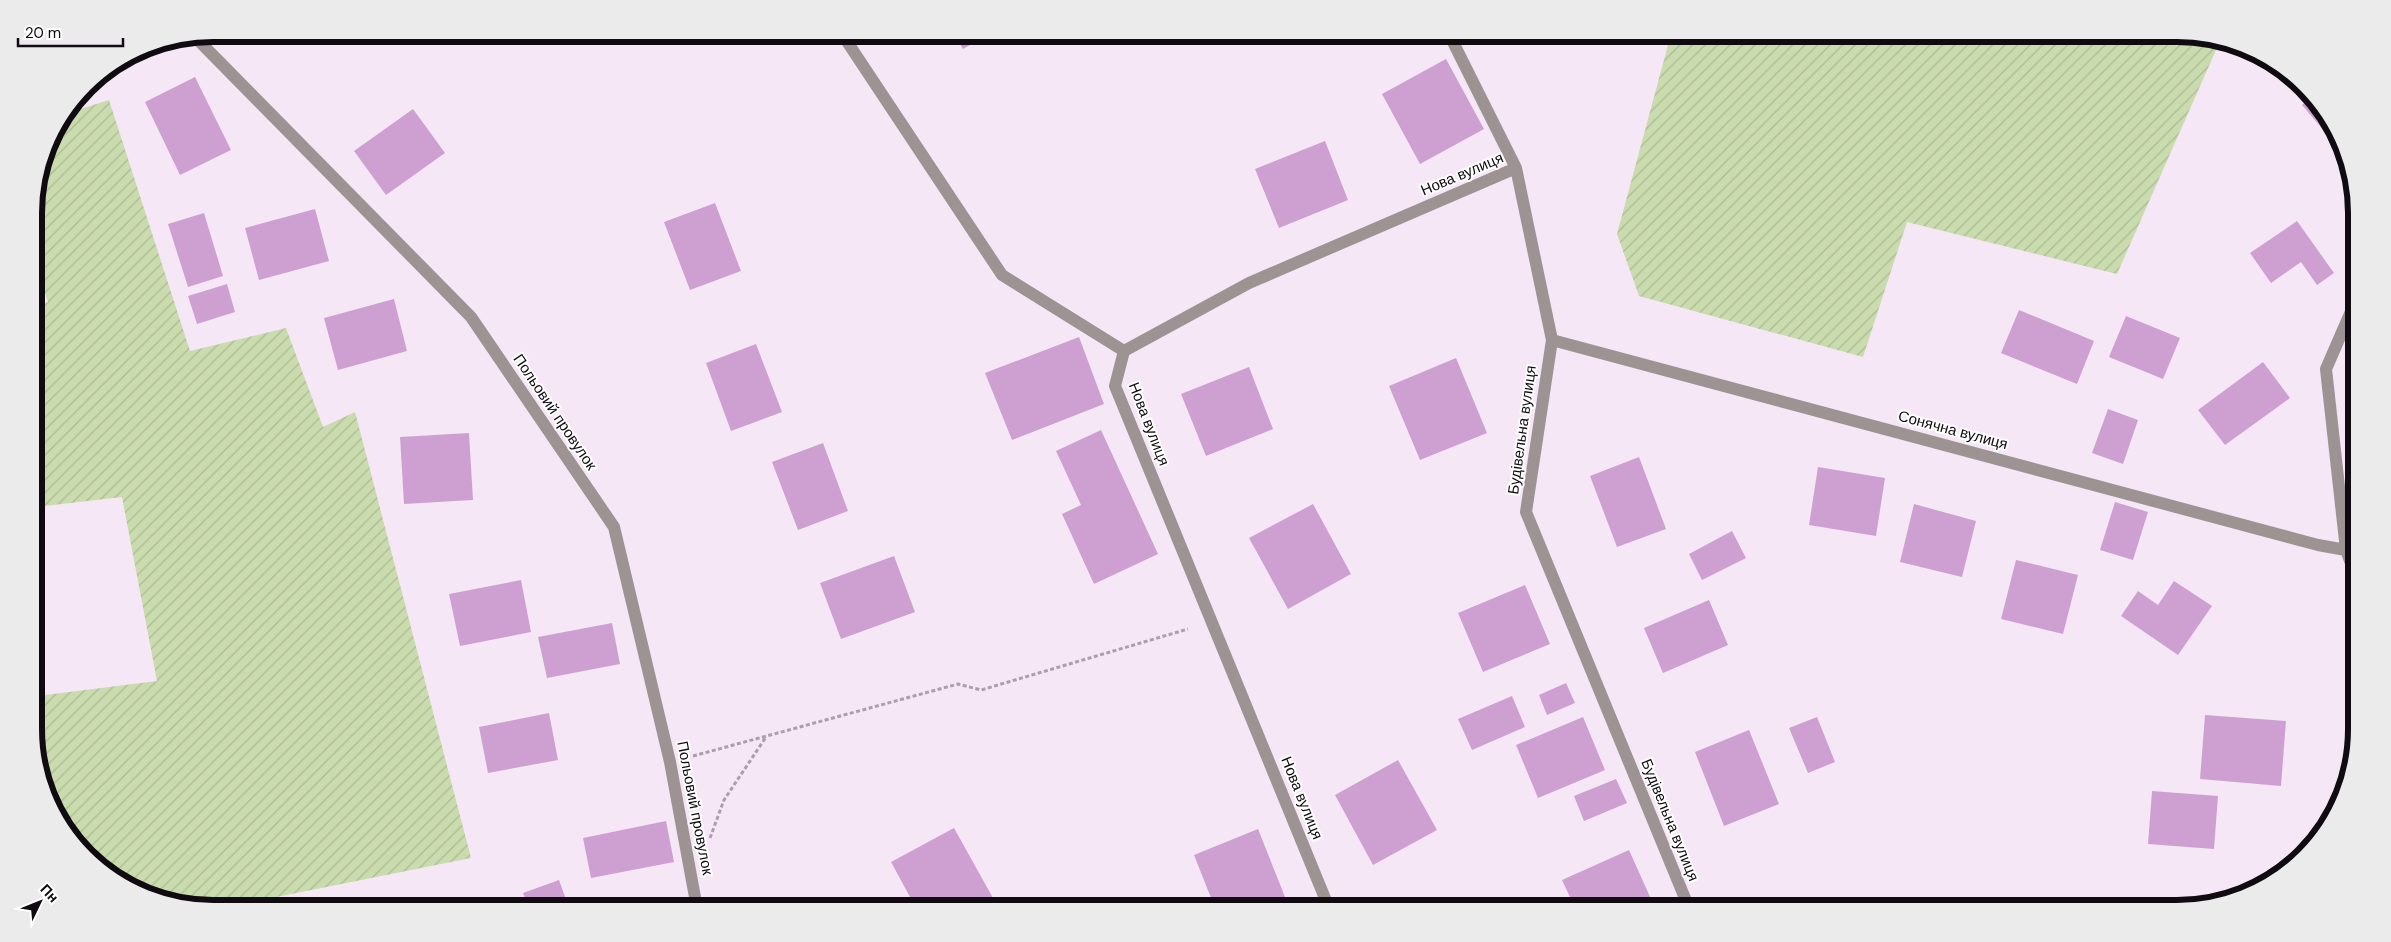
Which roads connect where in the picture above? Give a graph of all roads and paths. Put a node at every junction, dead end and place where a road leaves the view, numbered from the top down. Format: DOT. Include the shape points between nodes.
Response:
graph roads {
  1 [pos="847,42"];
  2 [pos="1453,42"];
  3 [pos="200,43"];
  4 [pos="1516,168"];
  5 [pos="2348,318"];
  6 [pos="1552,340"];
  7 [pos="1124,350"];
  8 [pos="2346,550"];
  9 [pos="2348,555"];
  10 [pos="1212,622"];
  11 [pos="766,736"];
  12 [pos="670,762"];
  13 [pos="693,885"];
  14 [pos="1325,899"];
  15 [pos="1685,899"];
  16 [pos="696,900"];
  1 -- 7 [label="street" via="1002,275"];
  2 -- 4 [label="street, Будівельна вулиця"];
  3 -- 12 [label="street, Польовий провулок" via="471,317 614,527"];
  4 -- 6 [label="street, Будівельна вулиця"];
  4 -- 7 [label="street, Нова вулиця" via="1248,283"];
  5 -- 8 [label="street" via="2326,369"];
  6 -- 8 [label="street, Сонячна вулиця"];
  6 -- 15 [label="street, Будівельна вулиця" via="1526,512"];
  7 -- 10 [label="street, Нова вулиця" via="1115,386"];
  8 -- 9 [label="street"];
  10 -- 11 [label="path" via="981,690 958,684"];
  10 -- 14 [label="street, Нова вулиця"];
  11 -- 12 [label="path"];
  11 -- 13 [label="path" via="724,800"];
  12 -- 13 [label="street, Польовий провулок"];
  13 -- 16 [label="street, Польовий провулок"];
}
